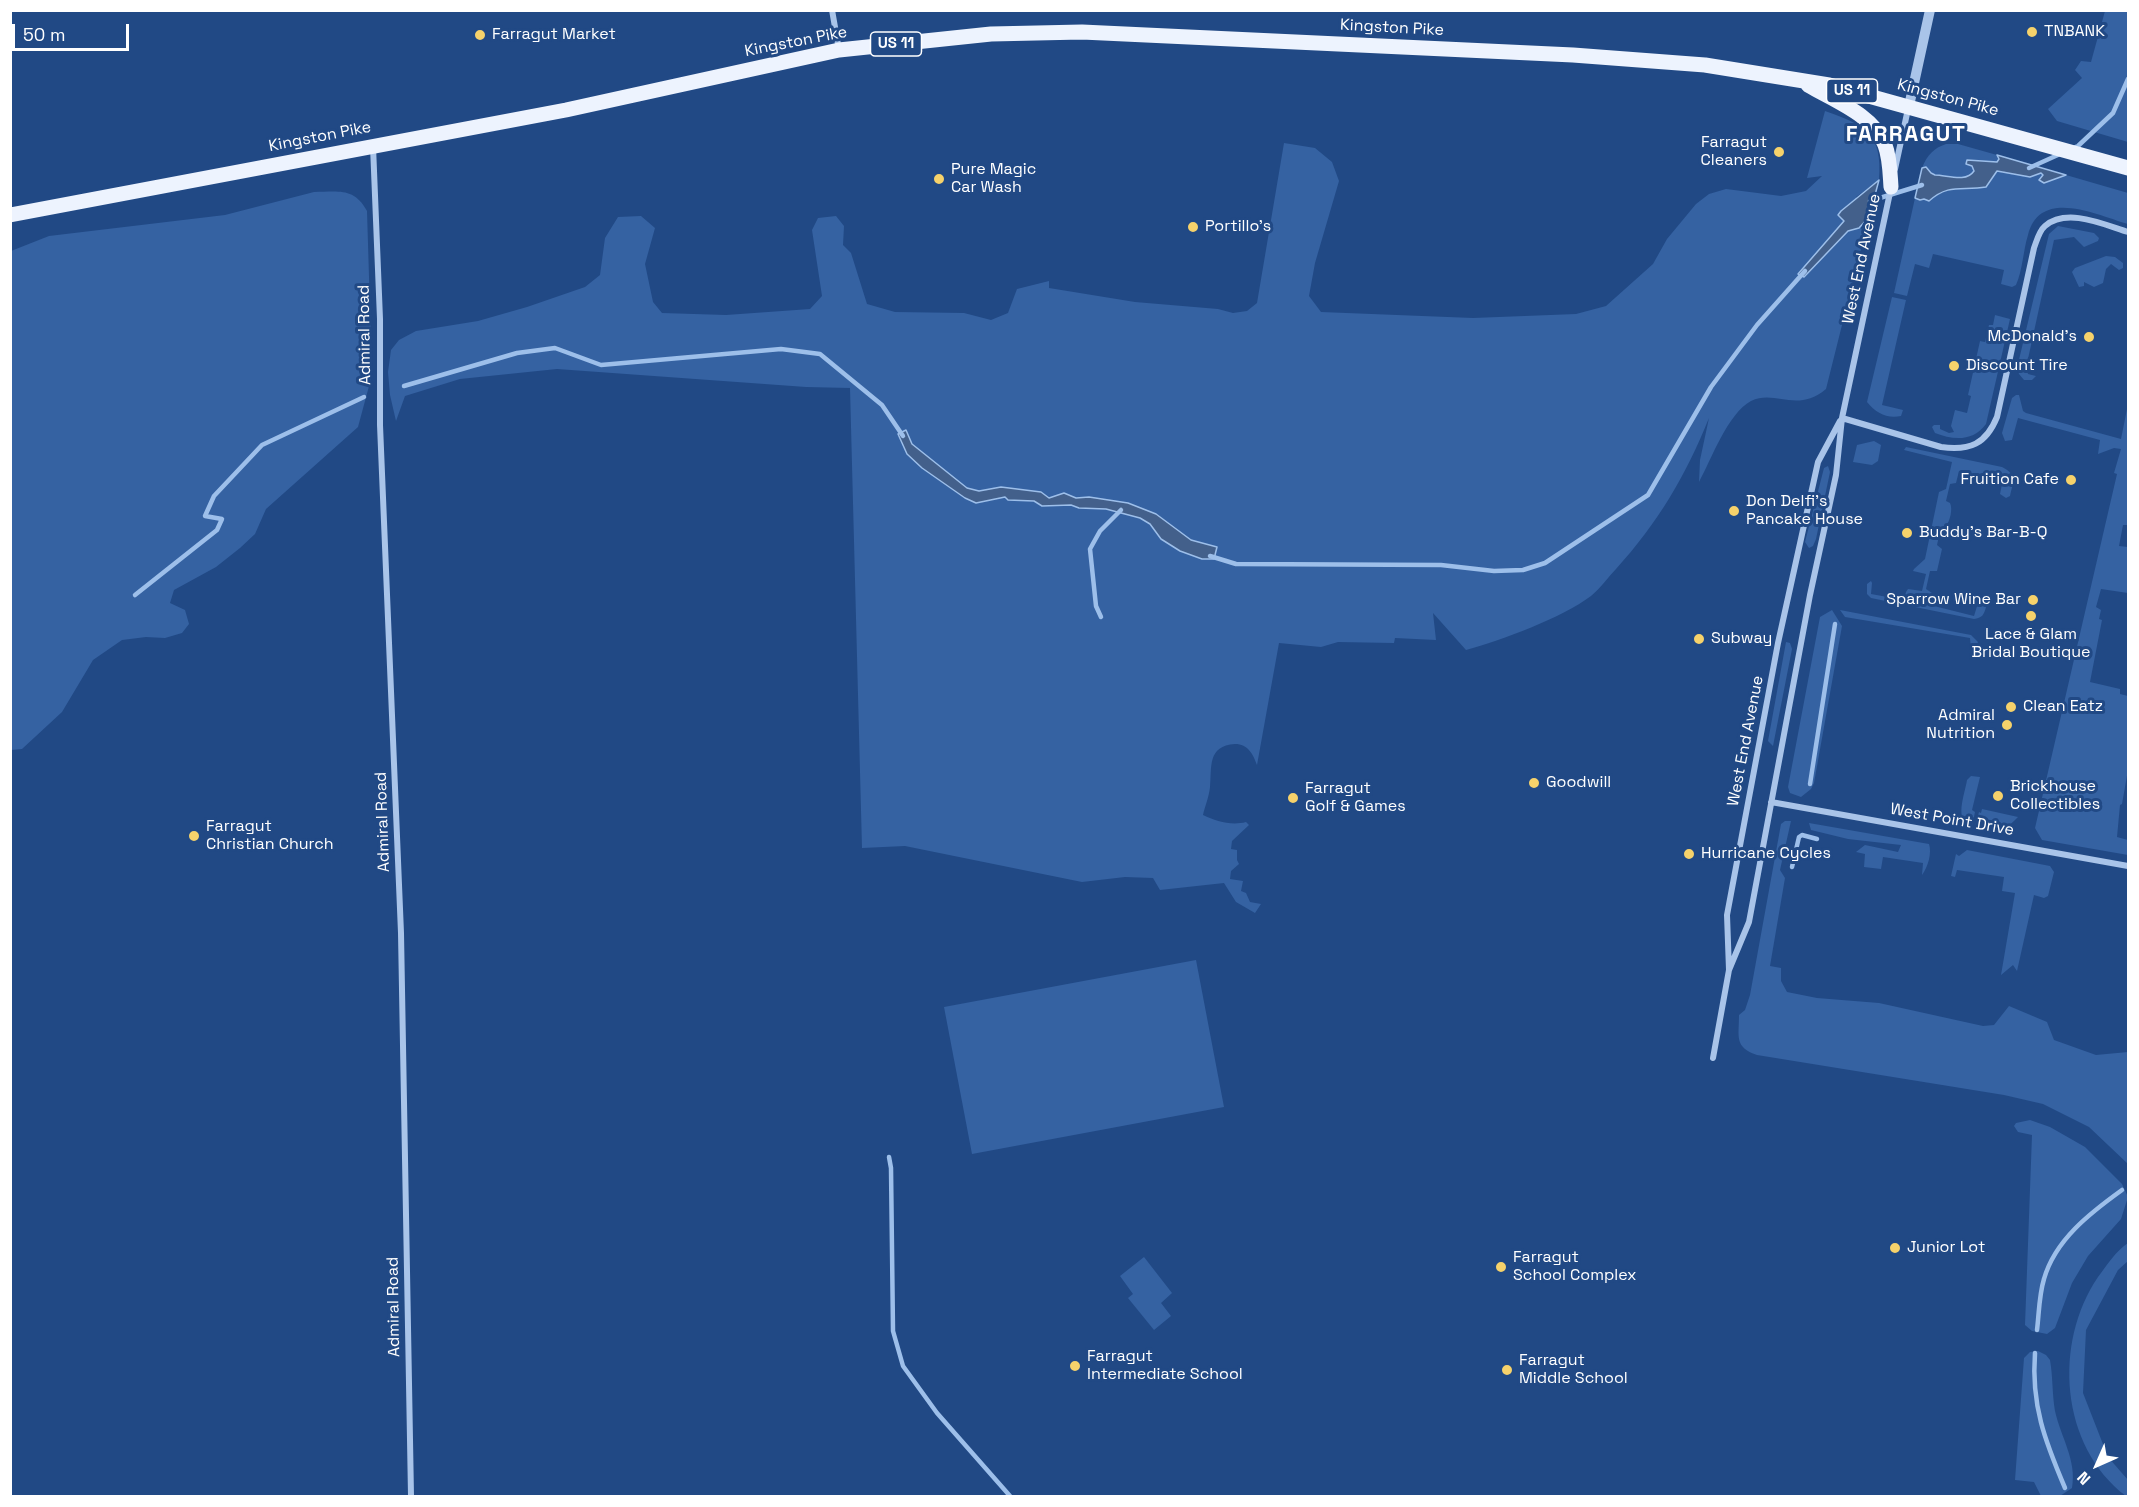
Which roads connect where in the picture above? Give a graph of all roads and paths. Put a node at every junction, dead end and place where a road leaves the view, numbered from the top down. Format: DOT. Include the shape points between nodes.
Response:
graph roads {
  1 [pos="832,10"];
  2 [pos="1930,10"];
  3 [pos="839,50"];
  4 [pos="1795,78"];
  5 [pos="1909,106"];
  6 [pos="373,146"];
  7 [pos="2128,168"];
  8 [pos="1892,182"];
  9 [pos="10,214"];
  10 [pos="2128,232"];
  11 [pos="1842,418"];
  12 [pos="1771,802"];
  13 [pos="2128,866"];
  14 [pos="1729,970"];
  15 [pos="1713,1058"];
  16 [pos="411,1497"];
  1 -- 3 [label="street"];
  2 -- 5 [label="street"];
  3 -- 4 [label="main road, Kingston Pike / US 11" via="991,34 1082,32 1573,55 1705,65"];
  3 -- 6 [label="main road, Kingston Pike / US 11" via="566,110"];
  4 -- 5 [label="main road, Kingston Pike / US 11"];
  4 -- 8 [label="main road" via="1852,110 1875,129 1884,143"];
  5 -- 7 [label="main road, Kingston Pike / US 11"];
  5 -- 8 [label="street, West End Avenue"];
  6 -- 9 [label="main road, Kingston Pike / US 11"];
  6 -- 16 [label="street, Admiral Road" via="401,933"];
  8 -- 11 [label="street, West End Avenue"];
  10 -- 11 [label="street" via="2073,218 2058,220 2040,233 1997,417 1982,441 1949,448"];
  11 -- 12 [label="street, West End Avenue" via="1836,475"];
  11 -- 14 [label="street, West End Avenue" via="1818,462 1778,643 1727,915"];
  12 -- 13 [label="street, West Point Drive"];
  12 -- 14 [label="street, West End Avenue" via="1749,922"];
  14 -- 15 [label="street, West End Avenue"];
}
